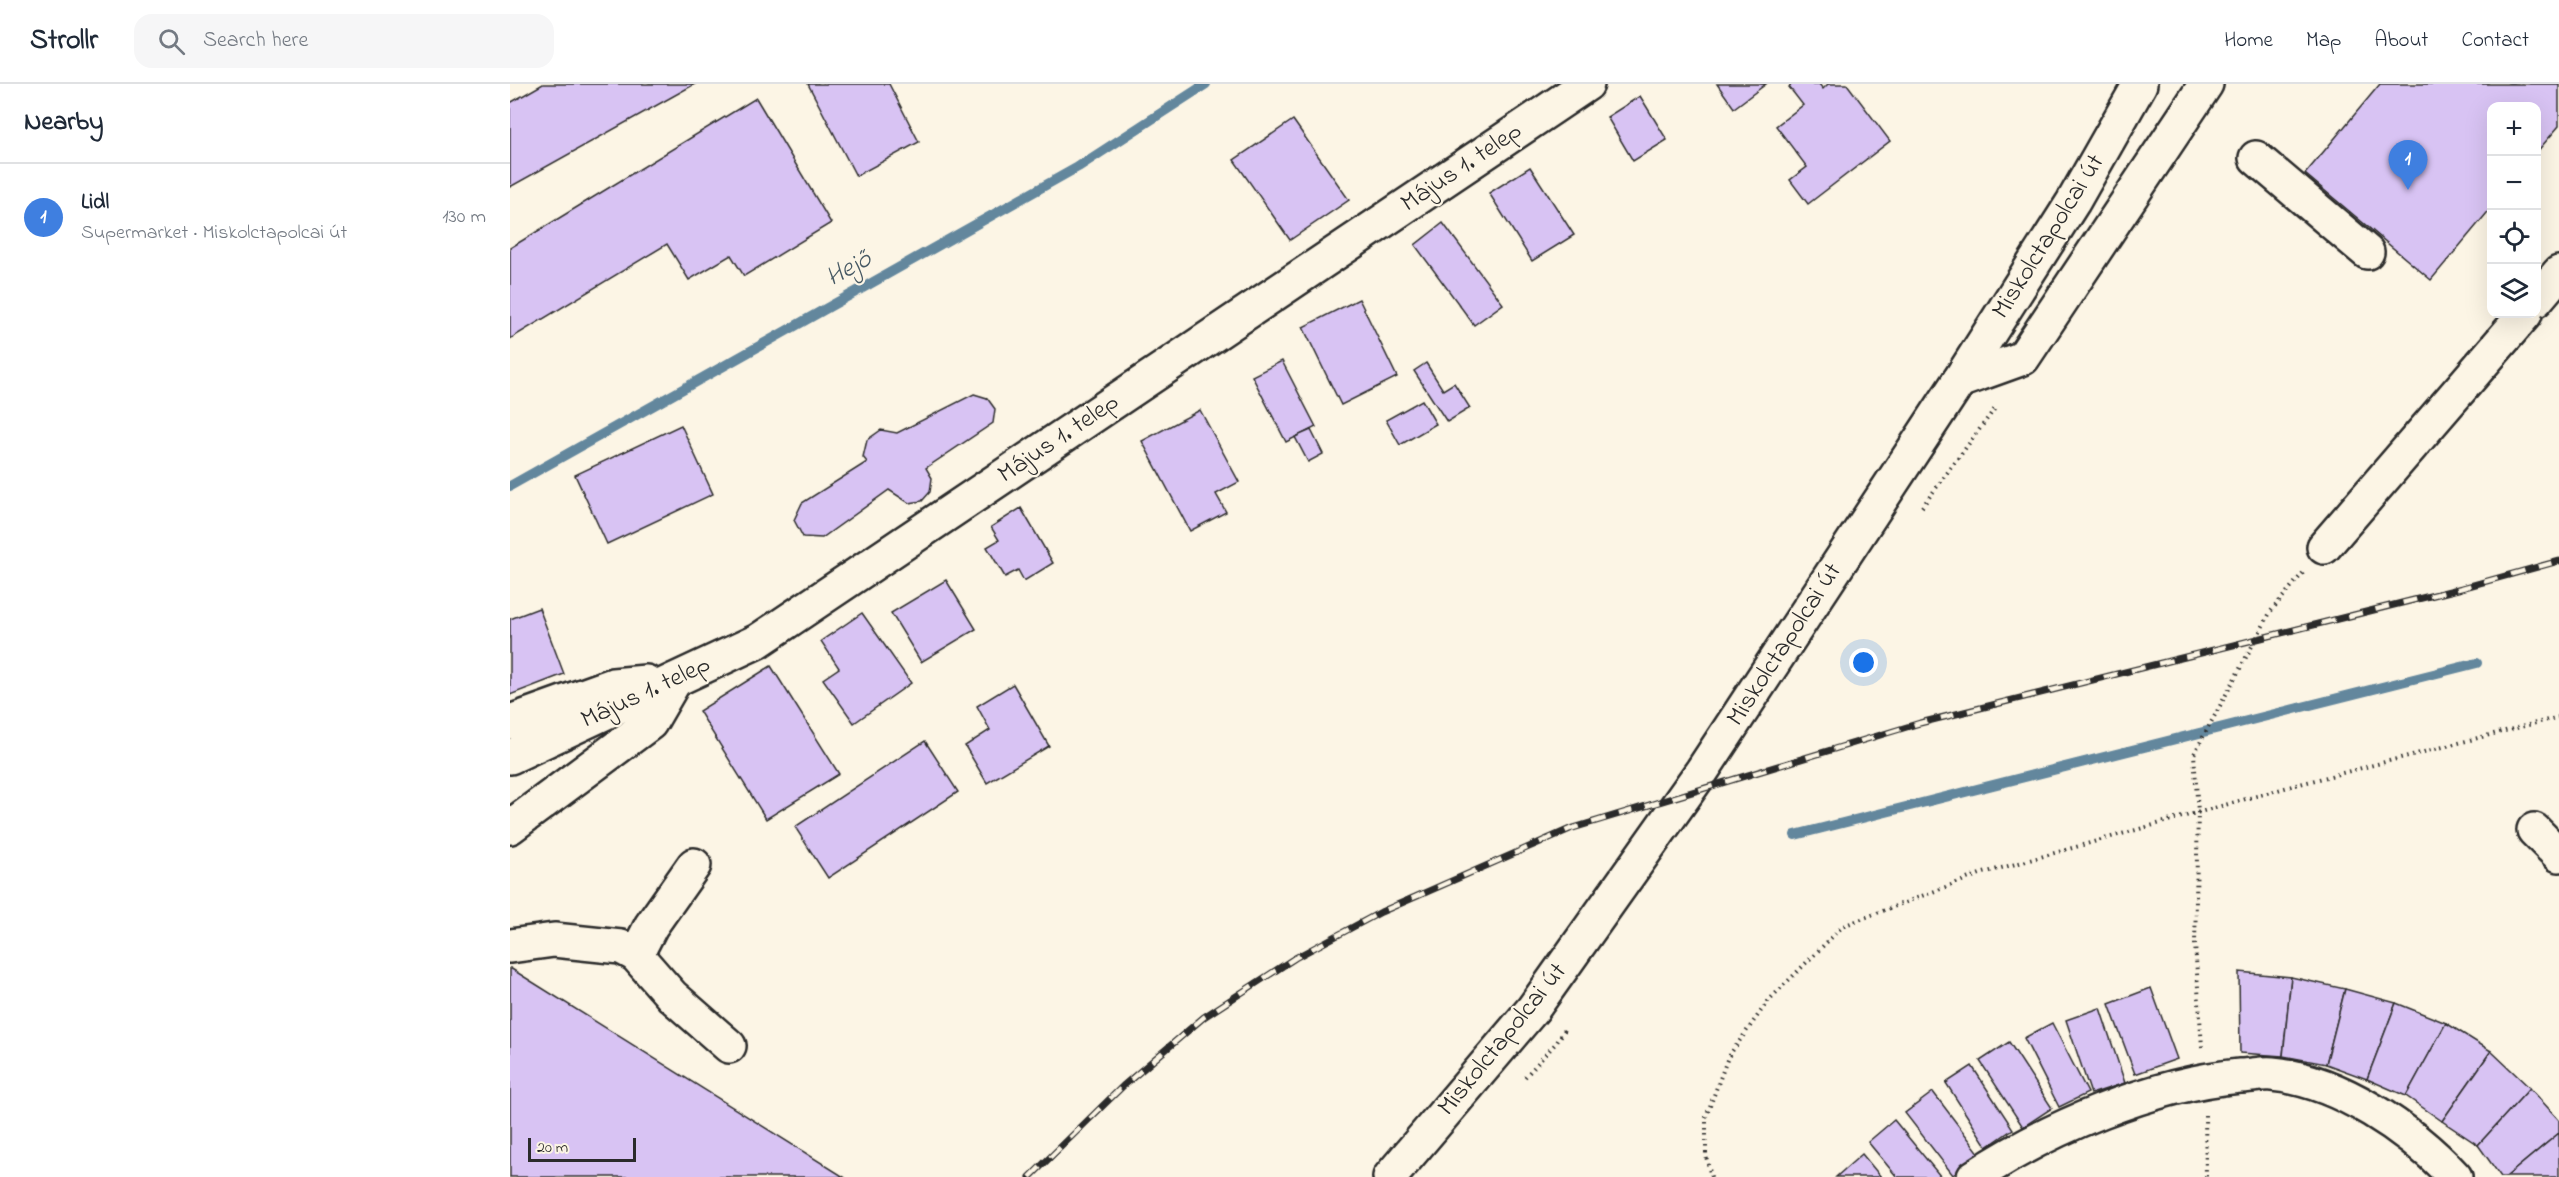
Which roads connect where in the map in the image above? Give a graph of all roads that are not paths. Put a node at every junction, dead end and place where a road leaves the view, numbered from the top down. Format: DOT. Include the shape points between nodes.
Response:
graph roads {
  1 [pos="1587,84"];
  2 [pos="2140,84"];
  3 [pos="2206,84"];
  4 [pos="2256,158"];
  5 [pos="2367,252"];
  6 [pos="2559,273"];
  7 [pos="2541,294"];
  8 [pos="2522,318"];
  9 [pos="1959,381"];
  10 [pos="2324,547"];
  11 [pos="675,680"];
  12 [pos="510,722"];
  13 [pos="510,757"];
  14 [pos="510,827"];
  15 [pos="2534,830"];
  16 [pos="2559,855"];
  17 [pos="694,865"];
  18 [pos="510,946"];
  19 [pos="636,955"];
  20 [pos="729,1046"];
  21 [pos="1390,1177"];
  22 [pos="1974,1177"];
  23 [pos="2455,1177"];
  1 -- 11 [label="street, Május 1. telep" via="758,641"];
  2 -- 9 [label="street, Miskolctapolcai út" via="2073,202"];
  3 -- 9 [label="street" via="2023,358"];
  4 -- 5 [label="street"];
  6 -- 7 [label="street"];
  8 -- 10 [label="street"];
  9 -- 21 [label="street, Miskolctapolcai út" via="1702,771 1533,1009"];
  11 -- 12 [label="street" via="613,685"];
  11 -- 13 [label="street, Május 1. telep"];
  11 -- 14 [label="street" via="650,723"];
  15 -- 16 [label="street"];
  17 -- 19 [label="street" via="651,926"];
  18 -- 19 [label="street" via="554,940 621,947"];
  19 -- 20 [label="street" via="672,996"];
  22 -- 23 [label="street" via="2015,1150 2137,1098 2205,1079 2272,1074 2320,1085 2385,1117 2431,1151"];
}
